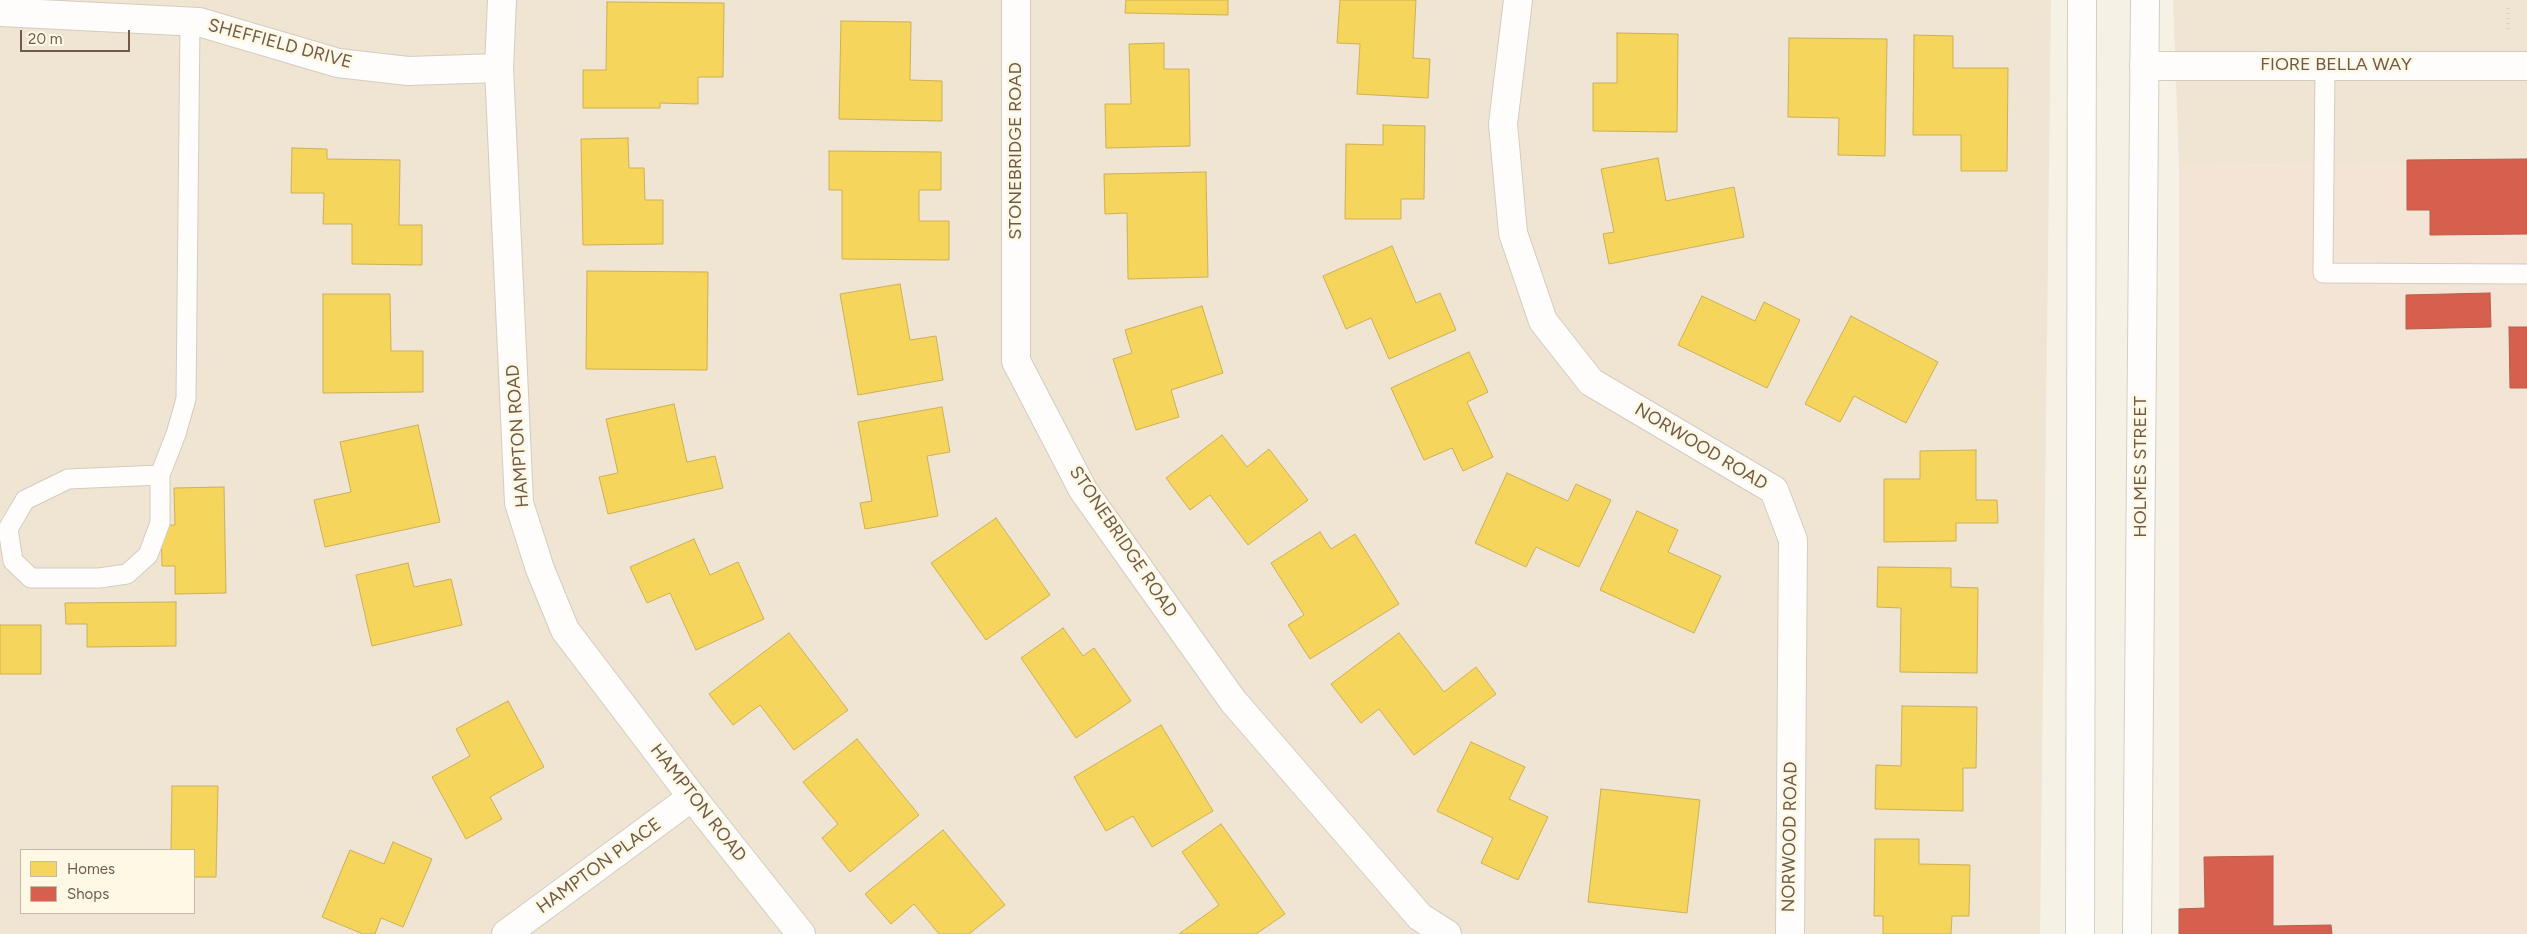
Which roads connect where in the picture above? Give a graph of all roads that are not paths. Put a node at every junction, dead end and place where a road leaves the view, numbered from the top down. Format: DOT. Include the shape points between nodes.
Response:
graph roads {
  1 [pos="502,0"];
  2 [pos="1016,0"];
  3 [pos="1518,0"];
  4 [pos="2082,0"];
  5 [pos="2145,0"];
  6 [pos="0,12"];
  7 [pos="190,22"];
  8 [pos="2325,65"];
  9 [pos="2144,66"];
  10 [pos="2527,66"];
  11 [pos="499,68"];
  12 [pos="2527,274"];
  13 [pos="160,475"];
  14 [pos="692,797"];
  15 [pos="506,934"];
  16 [pos="801,934"];
  17 [pos="1447,934"];
  18 [pos="1790,934"];
  19 [pos="2080,934"];
  20 [pos="2137,934"];
  1 -- 11 [label="street, HAMPTON ROAD"];
  2 -- 17 [label="street, STONEBRIDGE ROAD" via="1016,361 1083,490 1233,701 1420,917"];
  3 -- 18 [label="street, NORWOOD ROAD" via="1503,124 1513,234 1543,321 1591,382 1774,490 1793,540"];
  4 -- 19 [label="street"];
  5 -- 9 [label="street, HOLMES STREET"];
  6 -- 7 [label="street, SHEFFIELD DRIVE"];
  7 -- 11 [label="street, SHEFFIELD DRIVE" via="338,63 408,71"];
  7 -- 13 [label="lane" via="186,399"];
  8 -- 9 [label="street, FIORE BELLA WAY"];
  8 -- 10 [label="street, FIORE BELLA WAY"];
  8 -- 12 [label="lane" via="2323,272"];
  9 -- 20 [label="street, HOLMES STREET"];
  11 -- 14 [label="street, HAMPTON ROAD" via="519,503 564,630"];
  13 -- 13 [label="lane" via="160,523 148,555 127,574 99,578 31,578 13,561 8,530 25,500 68,479"];
  14 -- 15 [label="street, HAMPTON PLACE"];
  14 -- 16 [label="street, HAMPTON ROAD"];
}
